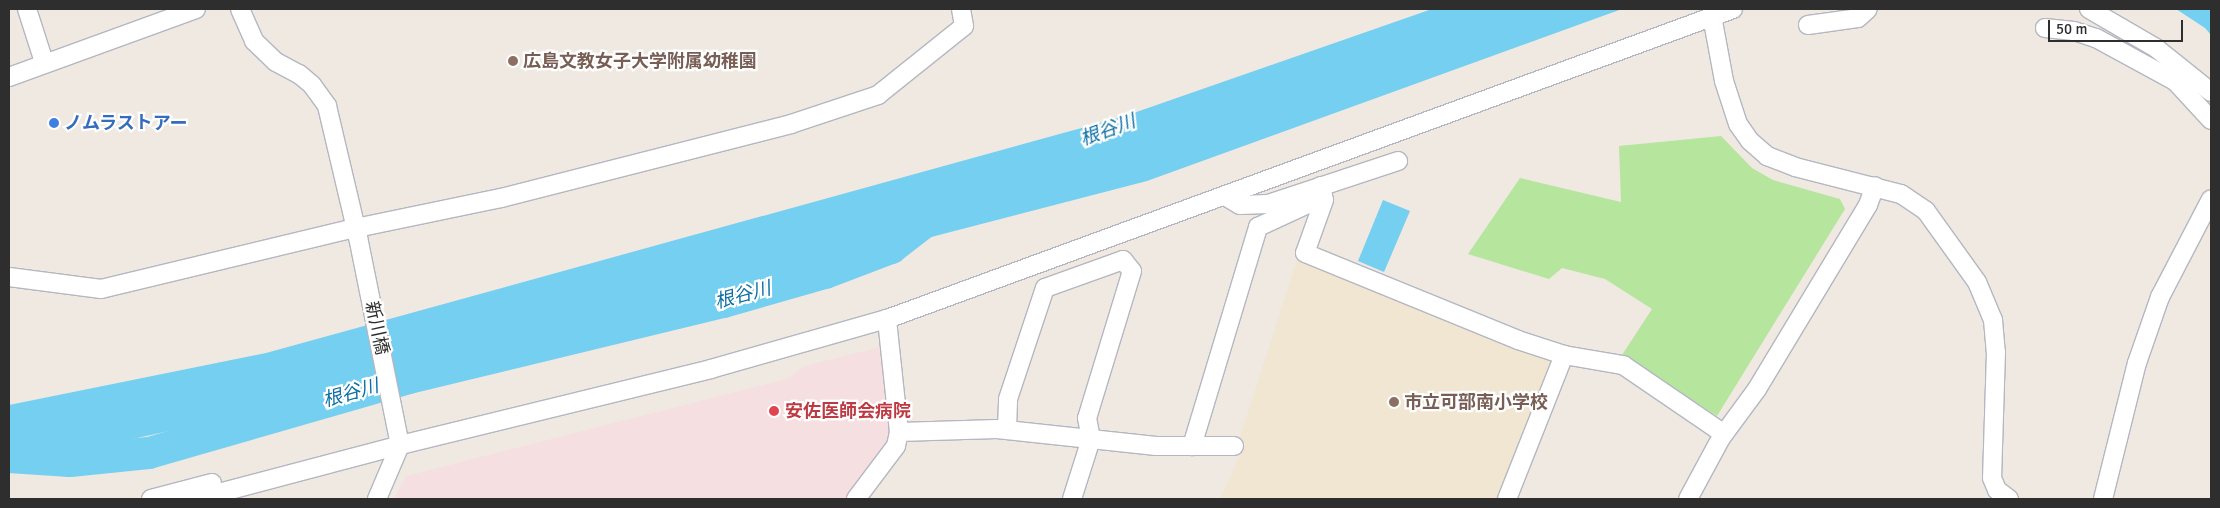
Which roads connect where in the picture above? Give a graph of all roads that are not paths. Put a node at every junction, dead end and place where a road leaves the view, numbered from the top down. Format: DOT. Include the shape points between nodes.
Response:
graph roads {
  1 [pos="28,9"];
  2 [pos="196,9"];
  3 [pos="240,9"];
  4 [pos="961,9"];
  5 [pos="1733,9"];
  6 [pos="1868,9"];
  7 [pos="2089,9"];
  8 [pos="1712,16"];
  9 [pos="1808,25"];
  10 [pos="2045,28"];
  11 [pos="44,62"];
  12 [pos="2179,75"];
  13 [pos="9,77"];
  14 [pos="2211,92"];
  15 [pos="2211,120"];
  16 [pos="1398,161"];
  17 [pos="1321,186"];
  18 [pos="1875,186"];
  19 [pos="1225,196"];
  20 [pos="2211,199"];
  21 [pos="357,233"];
  22 [pos="9,277"];
  23 [pos="887,318"];
  24 [pos="1564,355"];
  25 [pos="1006,430"];
  26 [pos="899,432"];
  27 [pos="1724,434"];
  28 [pos="1091,439"];
  29 [pos="400,444"];
  30 [pos="1192,446"];
  31 [pos="1234,446"];
  32 [pos="151,499"];
  33 [pos="196,499"];
  34 [pos="377,499"];
  35 [pos="856,499"];
  36 [pos="1072,499"];
  37 [pos="1507,499"];
  38 [pos="1688,499"];
  39 [pos="2009,499"];
  40 [pos="2104,499"];
  1 -- 11 [label="street"];
  2 -- 11 [label="street"];
  3 -- 21 [label="street, 新川橋" via="254,41 276,62 306,79 327,106"];
  4 -- 21 [label="street" via="964,26 878,95 791,124"];
  5 -- 8 [label="street"];
  6 -- 9 [label="street" via="1858,18"];
  7 -- 12 [label="street" via="2156,48"];
  8 -- 18 [label="street" via="1724,81 1738,124 1750,141 1767,156 1795,167"];
  8 -- 19 [label="street"];
  10 -- 12 [label="street" via="2074,31 2096,38"];
  11 -- 13 [label="street"];
  12 -- 14 [label="street"];
  12 -- 15 [label="street"];
  16 -- 17 [label="street"];
  17 -- 19 [label="street" via="1268,204 1240,205"];
  17 -- 24 [label="street" via="1324,200 1305,253 1518,340"];
  17 -- 30 [label="street" via="1312,202 1258,227"];
  18 -- 27 [label="street" via="1868,205 1757,390"];
  18 -- 39 [label="street" via="1901,194 1926,210 1977,282 1993,320 1996,352 1992,478 1998,490"];
  19 -- 23 [label="street"];
  20 -- 40 [label="street" via="2160,297 2137,363"];
  21 -- 22 [label="street" via="101,289"];
  21 -- 29 [label="street, 新川橋"];
  23 -- 26 [label="street"];
  23 -- 29 [label="street" via="711,369"];
  24 -- 27 [label="street" via="1623,365"];
  24 -- 37 [label="street"];
  25 -- 26 [label="street"];
  25 -- 28 [label="street"];
  25 -- 28 [label="street" via="1008,399 1045,288 1123,260 1132,271 1087,418"];
  26 -- 35 [label="street" via="896,446"];
  27 -- 38 [label="street"];
  28 -- 30 [label="street"];
  28 -- 36 [label="street"];
  29 -- 32 [label="street" via="345,449"];
  29 -- 33 [label="street"];
  29 -- 34 [label="street"];
  30 -- 31 [label="street"];
}
